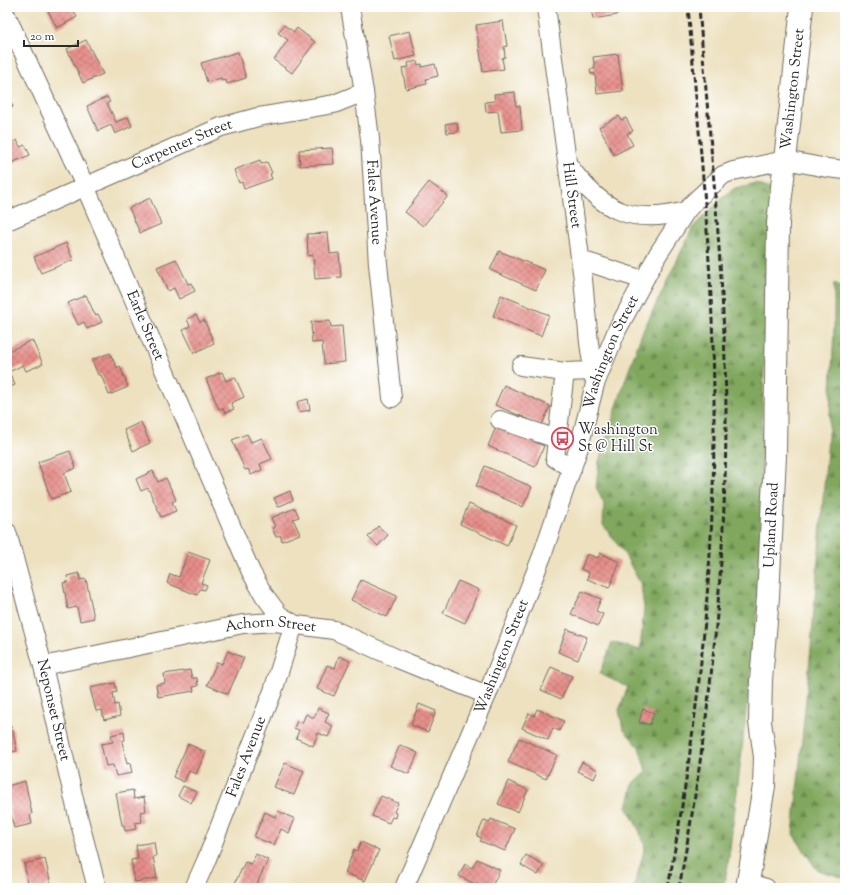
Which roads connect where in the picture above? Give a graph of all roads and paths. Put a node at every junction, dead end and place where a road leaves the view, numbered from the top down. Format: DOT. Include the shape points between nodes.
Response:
graph roads {
  1 [pos="350,7"];
  2 [pos="546,7"];
  3 [pos="802,7"];
  4 [pos="7,17"];
  5 [pos="364,92"];
  6 [pos="785,160"];
  7 [pos="568,165"];
  8 [pos="845,170"];
  9 [pos="85,186"];
  10 [pos="686,211"];
  11 [pos="7,221"];
  12 [pos="581,260"];
  13 [pos="642,280"];
  14 [pos="521,366"];
  15 [pos="565,372"];
  16 [pos="594,377"];
  17 [pos="392,398"];
  18 [pos="500,420"];
  19 [pos="557,439"];
  20 [pos="572,469"];
  21 [pos="7,532"];
  22 [pos="294,624"];
  23 [pos="44,666"];
  24 [pos="487,695"];
  25 [pos="753,886"];
  26 [pos="98,888"];
  27 [pos="194,888"];
  28 [pos="404,888"];
  1 -- 5 [label="street, Fales Avenue"];
  2 -- 7 [label="street, Hill Street"];
  3 -- 6 [label="main road, Washington Street"];
  4 -- 9 [label="street, Earle Street"];
  5 -- 9 [label="street, Carpenter Street" via="334,104 258,117 221,127"];
  5 -- 17 [label="street, Fales Avenue"];
  6 -- 8 [label="street"];
  6 -- 10 [label="street, Washington Street" via="723,175"];
  6 -- 25 [label="main road, Upland Road" via="778,223 772,514 761,680 760,722 765,757 764,786"];
  7 -- 10 [label="street" via="589,191 625,213 659,217"];
  7 -- 12 [label="street, Hill Street"];
  9 -- 11 [label="street, Carpenter Street"];
  9 -- 22 [label="street, Earle Street" via="251,572 279,616"];
  10 -- 13 [label="street, Washington Street"];
  12 -- 13 [label="street"];
  12 -- 16 [label="street, Hill Street"];
  13 -- 16 [label="street, Washington Street"];
  14 -- 15 [label="street"];
  15 -- 16 [label="street"];
  15 -- 19 [label="street"];
  16 -- 20 [label="street, Washington Street" via="585,427"];
  18 -- 19 [label="street"];
  19 -- 20 [label="street" via="555,458"];
  20 -- 24 [label="street, Washington Street" via="542,556"];
  21 -- 23 [label="street, Neponset Street"];
  22 -- 23 [label="street, Achorn Street" via="243,624"];
  22 -- 24 [label="street, Achorn Street" via="334,630"];
  22 -- 27 [label="street, Fales Avenue" via="273,691"];
  23 -- 26 [label="street, Neponset Street" via="77,812"];
  24 -- 28 [label="street, Washington Street"];
}
